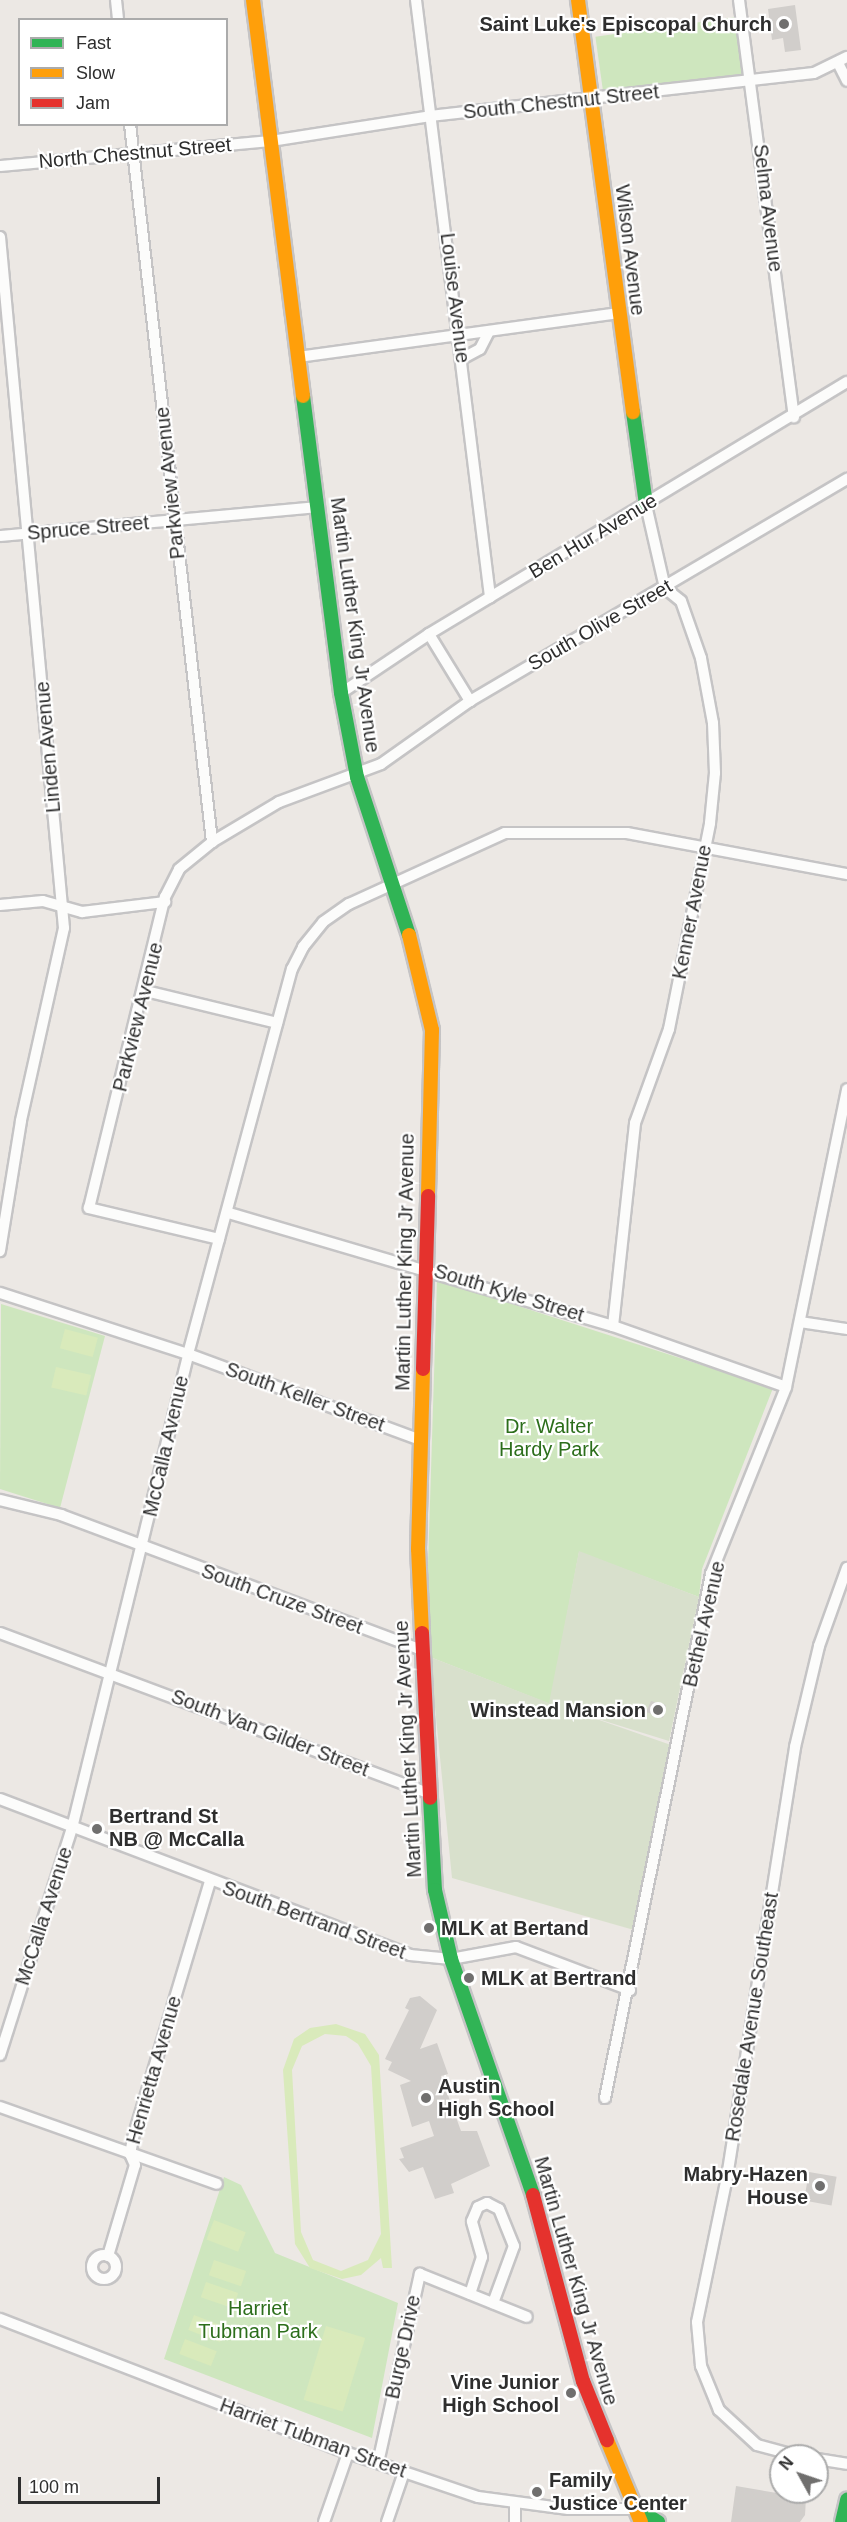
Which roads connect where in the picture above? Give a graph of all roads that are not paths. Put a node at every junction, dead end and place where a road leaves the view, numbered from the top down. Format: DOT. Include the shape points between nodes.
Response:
graph roads {
  1 [pos="116,0"];
  2 [pos="253,0"];
  3 [pos="416,0"];
  4 [pos="578,0"];
  5 [pos="740,0"];
  6 [pos="118,18"];
  7 [pos="843,60"];
  8 [pos="752,80"];
  9 [pos="847,81"];
  10 [pos="591,101"];
  11 [pos="429,116"];
  12 [pos="130,126"];
  13 [pos="271,141"];
  14 [pos="133,150"];
  15 [pos="0,166"];
  16 [pos="0,237"];
  17 [pos="619,313"];
  18 [pos="489,331"];
  19 [pos="460,334"];
  20 [pos="298,357"];
  21 [pos="463,358"];
  22 [pos="847,382"];
  23 [pos="794,417"];
  24 [pos="847,478"];
  25 [pos="646,505"];
  26 [pos="319,507"];
  27 [pos="174,520"];
  28 [pos="28,533"];
  29 [pos="0,536"];
  30 [pos="664,588"];
  31 [pos="490,597"];
  32 [pos="429,634"];
  33 [pos="340,693"];
  34 [pos="470,701"];
  35 [pos="357,777"];
  36 [pos="212,842"];
  37 [pos="706,846"];
  38 [pos="847,874"];
  39 [pos="394,883"];
  40 [pos="165,902"];
  41 [pos="0,905"];
  42 [pos="63,906"];
  43 [pos="146,991"];
  44 [pos="278,1023"];
  45 [pos="847,1089"];
  46 [pos="4,1203"];
  47 [pos="229,1213"];
  48 [pos="219,1239"];
  49 [pos="0,1251"];
  50 [pos="423,1266"];
  51 [pos="0,1293"];
  52 [pos="800,1322"];
  53 [pos="613,1326"];
  54 [pos="847,1329"];
  55 [pos="188,1354"];
  56 [pos="786,1387"];
  57 [pos="421,1440"];
  58 [pos="0,1500"];
  59 [pos="142,1548"];
  60 [pos="847,1568"];
  61 [pos="0,1633"];
  62 [pos="422,1650"];
  63 [pos="111,1673"];
  64 [pos="429,1793"];
  65 [pos="0,1798"];
  66 [pos="72,1828"];
  67 [pos="210,1882"];
  68 [pos="451,1959"];
  69 [pos="630,1990"];
  70 [pos="0,2055"];
  71 [pos="605,2098"];
  72 [pos="0,2107"];
  73 [pos="130,2154"];
  74 [pos="217,2184"];
  75 [pos="108,2256"];
  76 [pos="470,2294"];
  77 [pos="493,2303"];
  78 [pos="527,2317"];
  79 [pos="0,2319"];
  80 [pos="769,2448"];
  81 [pos="348,2453"];
  82 [pos="829,2461"];
  83 [pos="378,2463"];
  84 [pos="847,2464"];
  85 [pos="404,2472"];
  86 [pos="847,2500"];
  87 [pos="515,2504"];
  88 [pos="639,2515"];
  89 [pos="512,2520"];
  90 [pos="324,2522"];
  91 [pos="387,2522"];
  92 [pos="658,2522"];
  93 [pos="843,2522"];
  1 -- 6 [label="street"];
  2 -- 13 [label="main road, Martin Luther King Jr Avenue"];
  3 -- 11 [label="street, Louise Avenue"];
  4 -- 10 [label="main road, Wilson Avenue"];
  5 -- 8 [label="street, Selma Avenue"];
  7 -- 8 [label="street, South Chestnut Street" via="814,73"];
  7 -- 9 [label="street"];
  8 -- 10 [label="street, South Chestnut Street"];
  8 -- 23 [label="street, Selma Avenue"];
  10 -- 11 [label="street, South Chestnut Street"];
  10 -- 17 [label="main road, Wilson Avenue"];
  11 -- 13 [label="street, South Chestnut Street"];
  11 -- 19 [label="street, Louise Avenue"];
  12 -- 14 [label="street, Parkview Avenue"];
  13 -- 14 [label="street, North Chestnut Street"];
  13 -- 20 [label="main road, Martin Luther King Jr Avenue"];
  14 -- 15 [label="street, North Chestnut Street"];
  14 -- 27 [label="street, Parkview Avenue"];
  16 -- 28 [label="street, Linden Avenue"];
  17 -- 18 [label="street"];
  17 -- 25 [label="main road, Wilson Avenue"];
  18 -- 19 [label="street"];
  18 -- 21 [label="street" via="480,349"];
  19 -- 20 [label="street"];
  19 -- 21 [label="street, Louise Avenue"];
  20 -- 26 [label="main road, Martin Luther King Jr Avenue"];
  21 -- 31 [label="street, Louise Avenue"];
  22 -- 23 [label="street, Ben Hur Avenue"];
  23 -- 25 [label="street, Ben Hur Avenue"];
  24 -- 30 [label="street, South Olive Street"];
  25 -- 30 [label="street"];
  25 -- 31 [label="street, Ben Hur Avenue"];
  26 -- 27 [label="street, Spruce Street"];
  26 -- 33 [label="main road, Martin Luther King Jr Avenue"];
  27 -- 28 [label="street, Spruce Street"];
  27 -- 36 [label="street, Parkview Avenue"];
  28 -- 29 [label="street, Spruce Street"];
  28 -- 42 [label="street, Linden Avenue"];
  30 -- 34 [label="street, South Olive Street"];
  30 -- 37 [label="street, Kenner Avenue" via="681,601 709,694 715,773"];
  31 -- 32 [label="street, Ben Hur Avenue"];
  32 -- 33 [label="street, Ben Hur Avenue"];
  32 -- 34 [label="street"];
  33 -- 35 [label="main road, Martin Luther King Jr Avenue"];
  34 -- 35 [label="street, South Olive Street" via="408,747"];
  35 -- 36 [label="street, Parkview Avenue" via="279,802"];
  35 -- 39 [label="main road, Martin Luther King Jr Avenue"];
  36 -- 40 [label="street, Parkview Avenue" via="179,869"];
  37 -- 38 [label="street, McCalla Avenue"];
  37 -- 39 [label="street, McCalla Avenue" via="627,833 506,833"];
  37 -- 53 [label="street, Kenner Avenue" via="669,1029 635,1123"];
  39 -- 44 [label="street, McCalla Avenue" via="322,922 296,960"];
  39 -- 50 [label="main road, Martin Luther King Jr Avenue" via="428,998 432,1030"];
  40 -- 42 [label="street" via="82,912"];
  40 -- 43 [label="street, Parkview Avenue"];
  41 -- 42 [label="street" via="43,901"];
  42 -- 46 [label="street, Linden Avenue" via="62,944"];
  43 -- 44 [label="street"];
  43 -- 48 [label="street, Parkview Avenue" via="90,1208"];
  44 -- 47 [label="street, McCalla Avenue"];
  45 -- 52 [label="street, Bethel Avenue"];
  46 -- 49 [label="street, Linden Avenue"];
  47 -- 48 [label="street, McCalla Avenue"];
  47 -- 50 [label="street, South Kyle Street"];
  48 -- 55 [label="street, McCalla Avenue"];
  50 -- 53 [label="street, South Kyle Street"];
  50 -- 57 [label="main road, Martin Luther King Jr Avenue"];
  51 -- 55 [label="street, South Keller Street"];
  52 -- 54 [label="street"];
  52 -- 56 [label="street, Bethel Avenue"];
  53 -- 56 [label="street, South Kyle Street"];
  55 -- 57 [label="street, South Keller Street"];
  55 -- 59 [label="street, McCalla Avenue"];
  56 -- 69 [label="street, Bethel Avenue" via="711,1574"];
  57 -- 62 [label="main road, Martin Luther King Jr Avenue"];
  58 -- 59 [label="street, South Cruze Street" via="61,1515"];
  59 -- 62 [label="street, South Cruze Street"];
  59 -- 63 [label="street, McCalla Avenue"];
  60 -- 80 [label="street, Rosedale Avenue Southeast" via="819,1646 795,1747 729,2165 697,2322 701,2366 719,2410 757,2445"];
  61 -- 63 [label="street, South Van Gilder Street"];
  62 -- 64 [label="main road, Martin Luther King Jr Avenue"];
  63 -- 64 [label="street, South Van Gilder Street"];
  63 -- 66 [label="street, McCalla Avenue"];
  64 -- 68 [label="main road, Martin Luther King Jr Avenue" via="435,1890"];
  65 -- 66 [label="street, South Bertrand Street"];
  66 -- 67 [label="street, South Bertrand Street"];
  66 -- 70 [label="street, McCalla Avenue"];
  67 -- 68 [label="street, South Bertrand Street" via="411,1955"];
  67 -- 73 [label="street, Henrietta Avenue"];
  68 -- 69 [label="street, South Bertrand Street" via="516,1947"];
  68 -- 88 [label="main road, Martin Luther King Jr Avenue" via="547,2235 586,2390"];
  69 -- 71 [label="street, Bethel Avenue"];
  72 -- 73 [label="street"];
  73 -- 74 [label="street"];
  73 -- 75 [label="street, Henrietta Avenue" via="135,2165"];
  76 -- 77 [label="street, Burge Drive"];
  76 -- 77 [label="street" via="482,2257 472,2221 478,2207 487,2203 499,2209 514,2246"];
  76 -- 83 [label="street, Burge Drive" via="420,2274"];
  77 -- 78 [label="street, Burge Drive"];
  79 -- 81 [label="street, Harriet Tubman Street"];
  81 -- 83 [label="street, Harriet Tubman Street"];
  81 -- 90 [label="street"];
  82 -- 84 [label="street"];
  83 -- 85 [label="street, Harriet Tubman Street"];
  85 -- 87 [label="street, Harriet Tubman Street" via="478,2497"];
  85 -- 91 [label="street"];
  86 -- 93 [label="main road"];
  87 -- 88 [label="street, Harriet Tubman Street"];
  87 -- 89 [label="street"];
  88 -- 92 [label="main road"];
}
